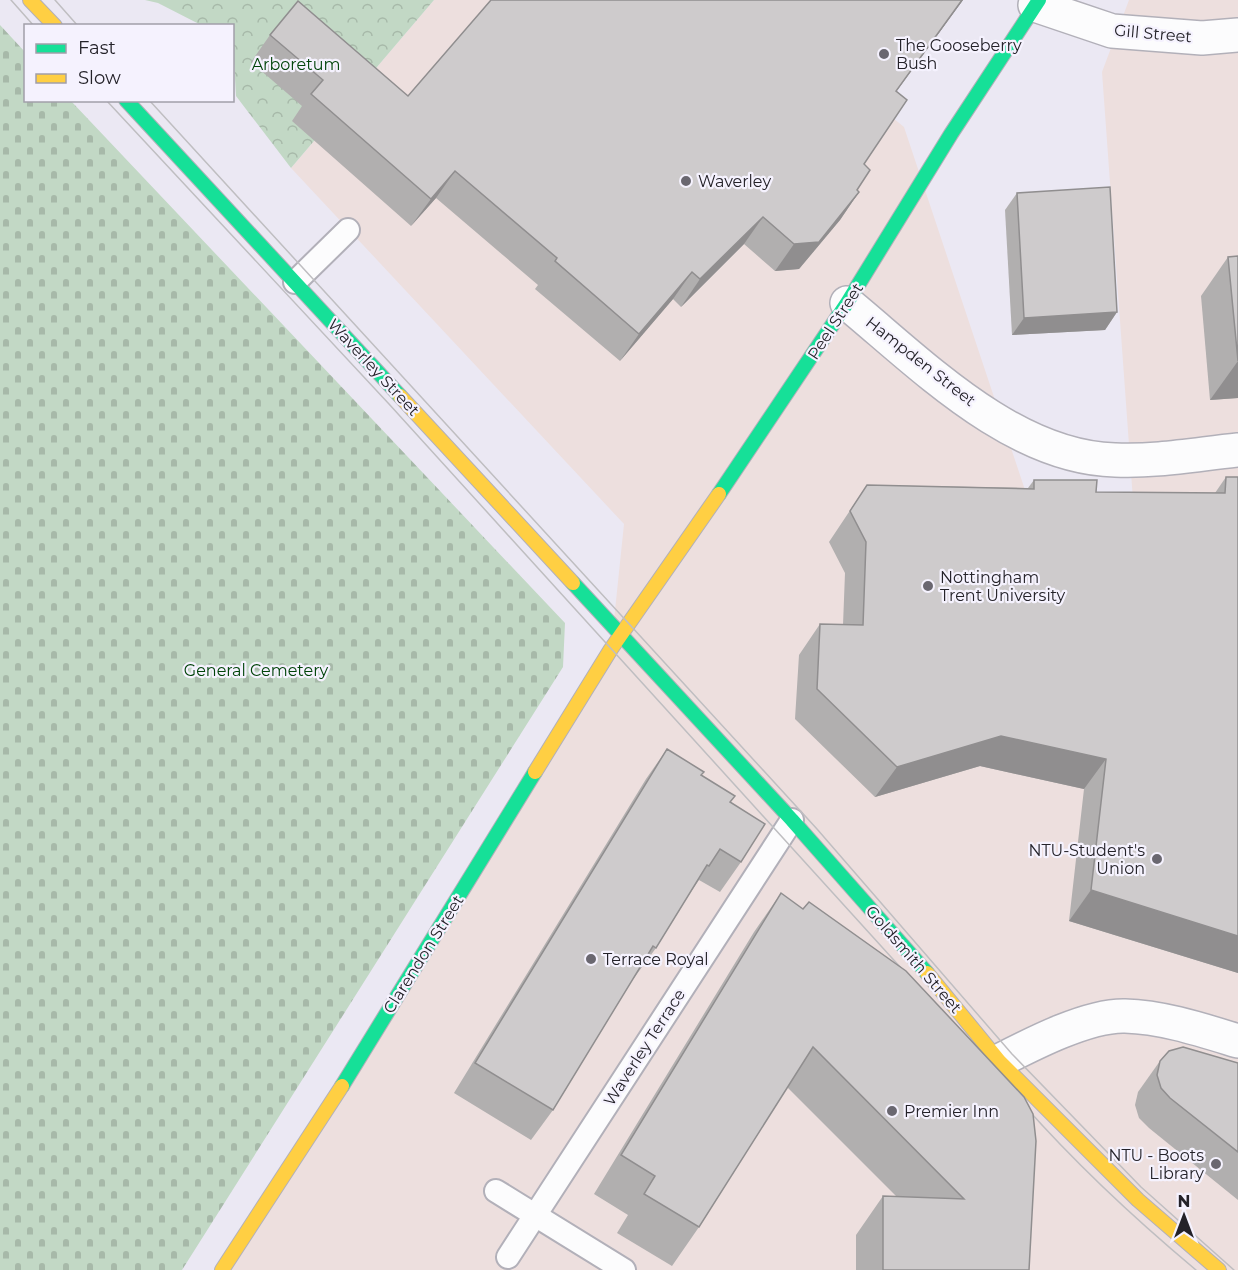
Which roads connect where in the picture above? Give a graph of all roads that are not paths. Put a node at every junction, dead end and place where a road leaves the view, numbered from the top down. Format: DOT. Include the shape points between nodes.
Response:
graph roads {
  1 [pos="30,0"];
  2 [pos="1037,2"];
  3 [pos="53,24"];
  4 [pos="1238,35"];
  5 [pos="128,102"];
  6 [pos="348,230"];
  7 [pos="295,282"];
  8 [pos="848,303"];
  9 [pos="1238,450"];
  10 [pos="620,635"];
  11 [pos="792,820"];
  12 [pos="1238,1041"];
  13 [pos="999,1061"];
  14 [pos="496,1191"];
  15 [pos="534,1214"];
  16 [pos="508,1257"];
  17 [pos="222,1270"];
  18 [pos="624,1270"];
  19 [pos="1220,1270"];
  1 -- 3 [label="street"];
  2 -- 4 [label="street, Gill Street" via="1112,31 1202,38"];
  2 -- 8 [label="street, Peel Street"];
  5 -- 7 [label="street, Waverley Street"];
  6 -- 7 [label="lane"];
  7 -- 10 [label="street, Waverley Street"];
  8 -- 9 [label="street, Hampden Street" via="955,392 1019,434 1071,455 1115,460"];
  8 -- 10 [label="street, Peel Street"];
  10 -- 11 [label="street, Goldsmith Street"];
  10 -- 17 [label="street, Clarendon Street" via="345,1081"];
  11 -- 13 [label="street, Goldsmith Street" via="962,1013"];
  11 -- 15 [label="lane, Waverley Terrace"];
  12 -- 13 [label="street" via="1161,1020 1124,1016 1096,1019"];
  13 -- 19 [label="street, Goldsmith Street" via="1138,1200"];
  14 -- 15 [label="lane"];
  15 -- 16 [label="lane, Waverley Terrace"];
  15 -- 18 [label="lane"];
}
